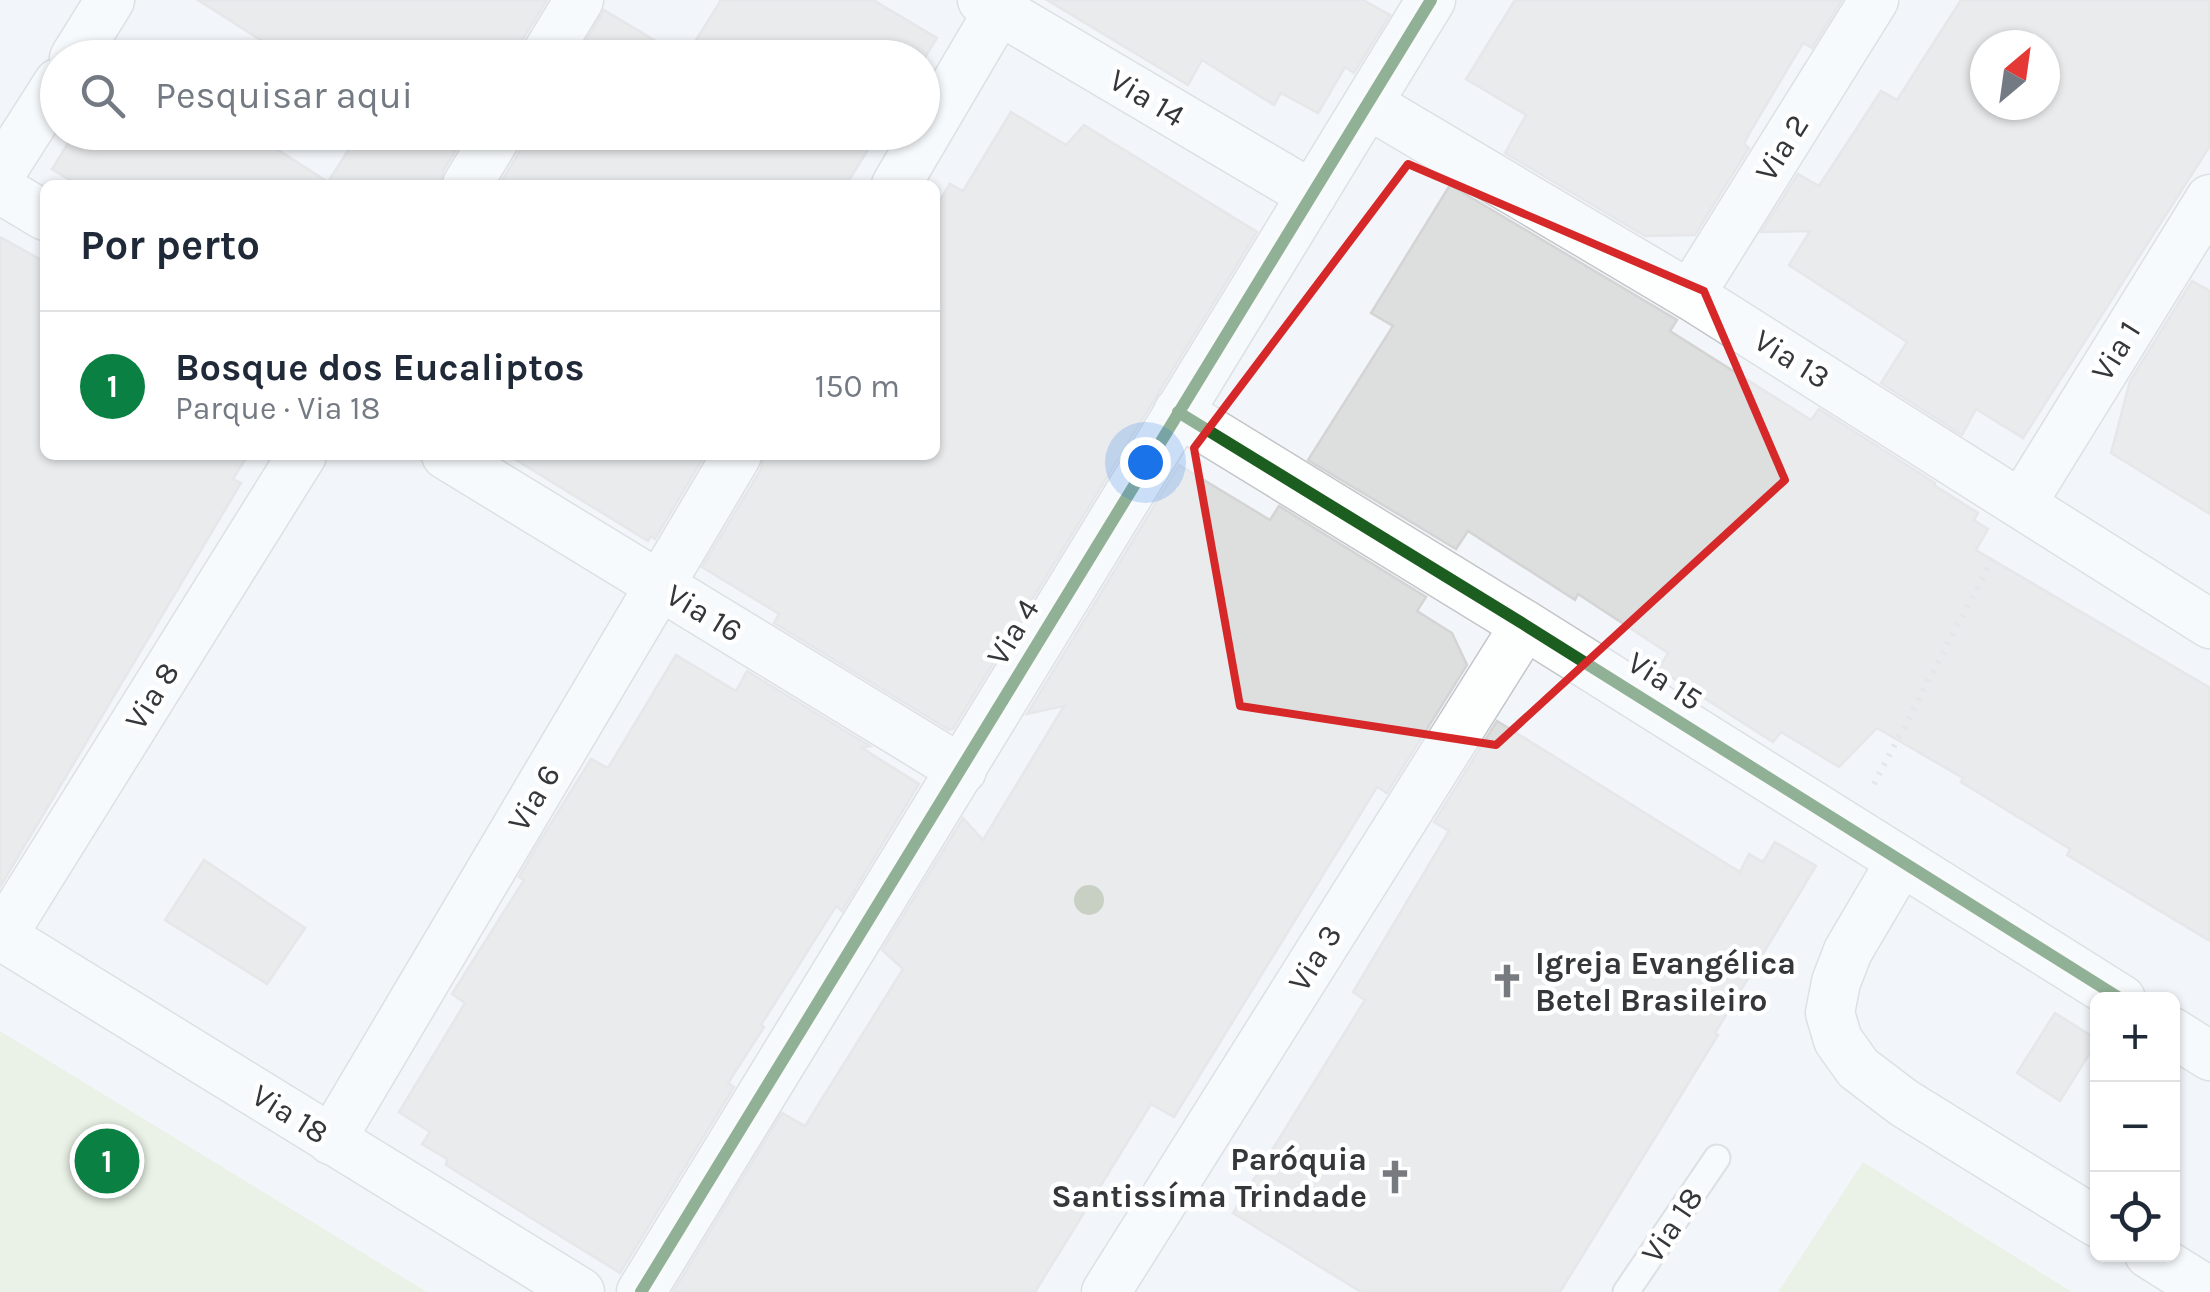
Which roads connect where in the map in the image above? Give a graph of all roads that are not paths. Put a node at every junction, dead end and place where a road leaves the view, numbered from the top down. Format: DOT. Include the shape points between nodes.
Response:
graph roads {
  1 [pos="579,0"];
  2 [pos="1431,0"];
  3 [pos="1874,0"];
  4 [pos="106,2"];
  5 [pos="990,5"];
  6 [pos="84,40"];
  7 [pos="555,40"];
  8 [pos="940,101"];
  9 [pos="1368,104"];
  10 [pos="40,111"];
  11 [pos="488,150"];
  12 [pos="914,150"];
  13 [pos="0,174"];
  14 [pos="470,180"];
  15 [pos="899,180"];
  16 [pos="0,189"];
  17 [pos="1312,195"];
  18 [pos="2210,199"];
  19 [pos="40,213"];
  20 [pos="1690,295"];
  21 [pos="1178,412"];
  22 [pos="299,460"];
  23 [pos="454,460"];
  24 [pos="734,460"];
  25 [pos="2022,503"];
  26 [pos="660,586"];
  27 [pos="2210,624"];
  28 [pos="1525,625"];
  29 [pos="962,770"];
  30 [pos="1901,861"];
  31 [pos="1,936"];
  32 [pos="2108,992"];
  33 [pos="2180,1037"];
  34 [pos="2210,1056"];
  35 [pos="330,1140"];
  36 [pos="1717,1158"];
  37 [pos="2090,1218"];
  38 [pos="2162,1262"];
  39 [pos="580,1292"];
  40 [pos="641,1292"];
  41 [pos="1106,1292"];
  42 [pos="1626,1292"];
  43 [pos="2210,1292"];
  1 -- 7 [label="street"];
  2 -- 9 [label="street, Via 4"];
  3 -- 20 [label="street, Via 2"];
  4 -- 6 [label="street"];
  5 -- 8 [label="street"];
  5 -- 17 [label="street, Via 14"];
  9 -- 17 [label="street, Via 4"];
  9 -- 20 [label="street, Via 13"];
  10 -- 13 [label="street"];
  11 -- 14 [label="street"];
  12 -- 15 [label="street"];
  16 -- 19 [label="street"];
  17 -- 21 [label="street, Via 4"];
  18 -- 25 [label="street, Via 1"];
  20 -- 25 [label="street, Via 13"];
  21 -- 28 [label="street, Via 15"];
  21 -- 29 [label="street, Via 4"];
  22 -- 31 [label="street, Via 8"];
  23 -- 26 [label="street, Via 16"];
  24 -- 26 [label="street, Via 6"];
  25 -- 27 [label="street, Via 13"];
  26 -- 29 [label="street, Via 16"];
  26 -- 35 [label="street, Via 6"];
  28 -- 30 [label="street, Via 15"];
  28 -- 41 [label="street, Via 3"];
  29 -- 40 [label="street, Via 4"];
  30 -- 32 [label="street, Via 15"];
  30 -- 37 [label="street" via="1836,982 1830,1013 1838,1040 1858,1068 1904,1104"];
  31 -- 35 [label="street, Via 18"];
  33 -- 34 [label="street"];
  35 -- 39 [label="street, Via 18"];
  36 -- 42 [label="lane, Via 18"];
  38 -- 43 [label="street"];
}
